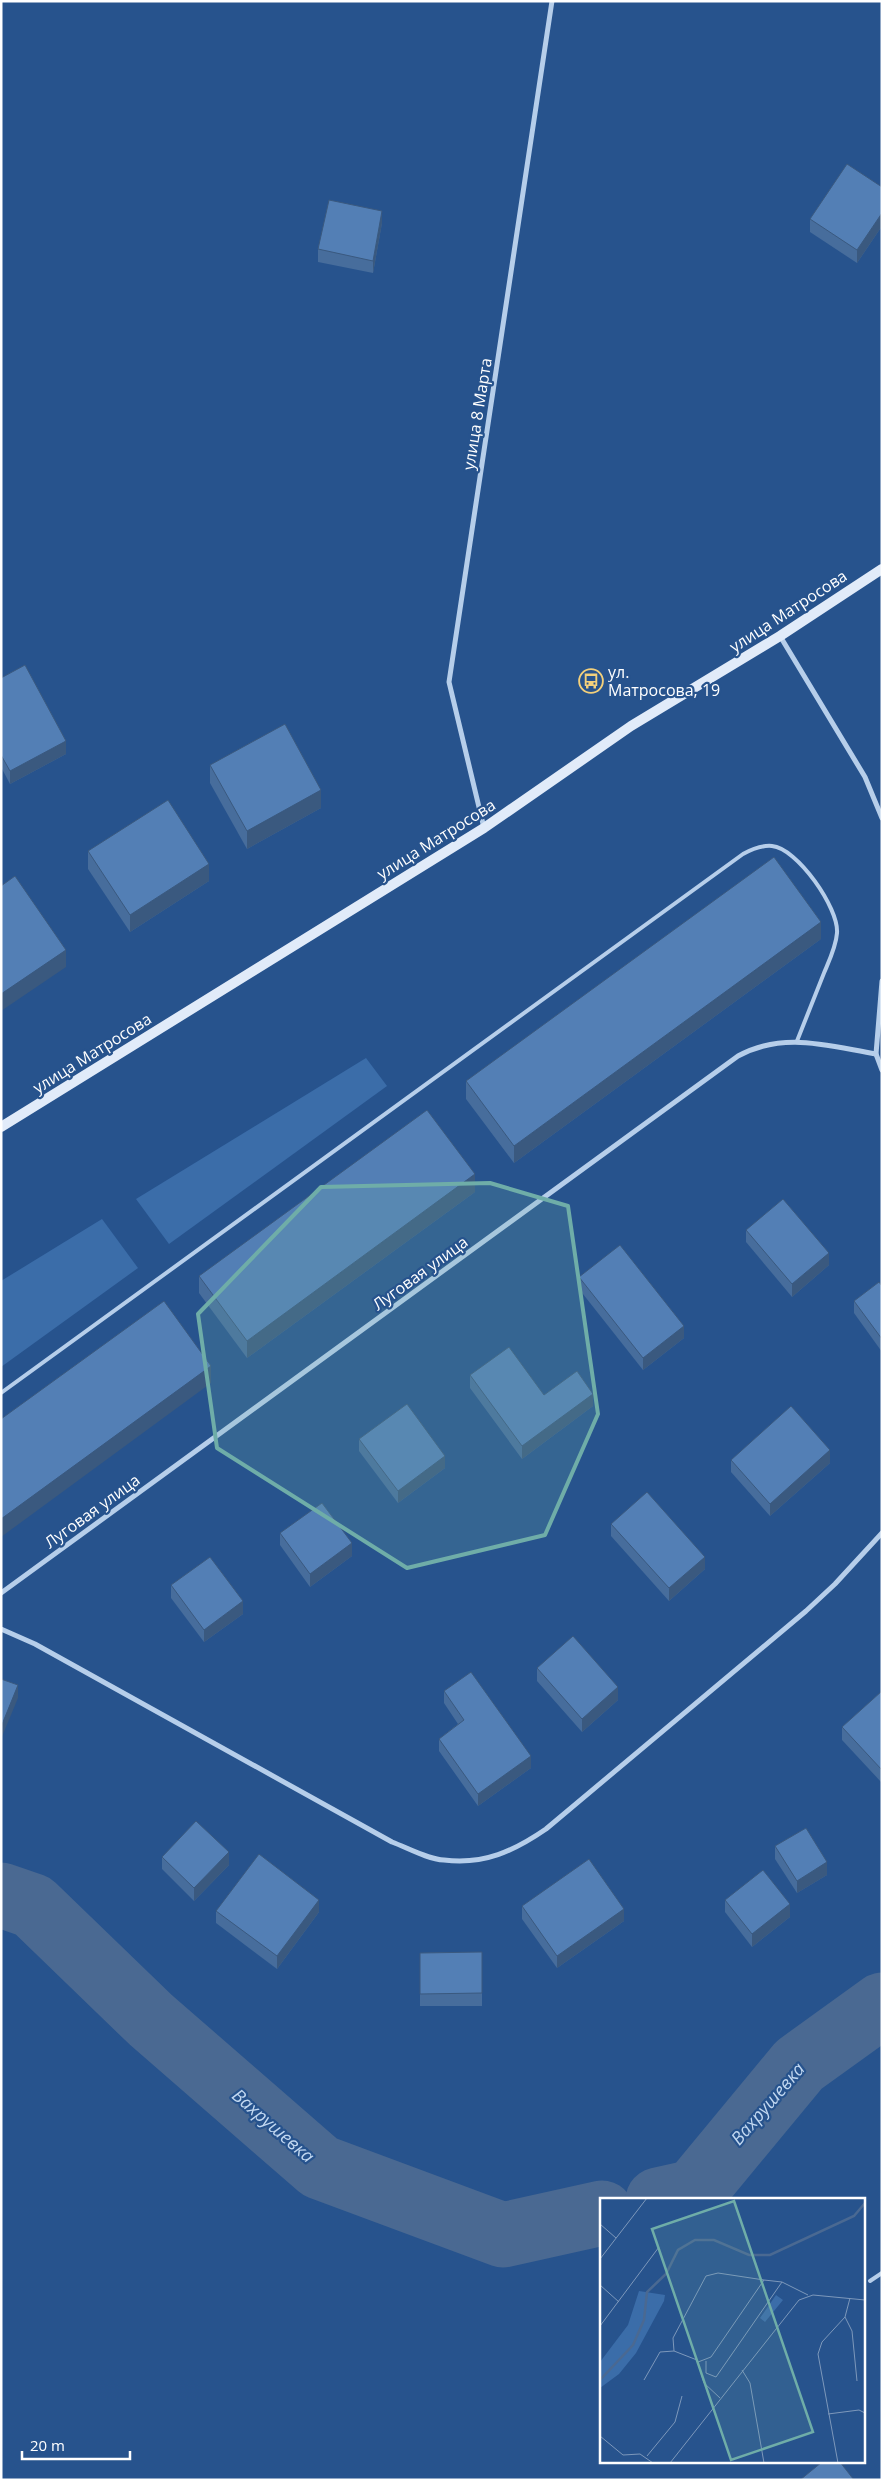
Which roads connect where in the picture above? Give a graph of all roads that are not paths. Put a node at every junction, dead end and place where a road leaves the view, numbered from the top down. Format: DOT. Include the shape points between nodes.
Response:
graph roads {
  1 [pos="552,1"];
  2 [pos="882,568"];
  3 [pos="780,636"];
  4 [pos="882,818"];
  5 [pos="484,828"];
  6 [pos="882,981"];
  7 [pos="797,1041"];
  8 [pos="876,1054"];
  9 [pos="882,1070"];
  10 [pos="1,1127"];
  11 [pos="1,1393"];
  12 [pos="882,1533"];
  13 [pos="1,1593"];
  14 [pos="1,1628"];
  15 [pos="882,2273"];
  16 [pos="870,2281"];
  1 -- 5 [label="street, улица 8 Марта" via="449,682"];
  2 -- 3 [label="street, улица Матросова"];
  3 -- 4 [label="street" via="865,777"];
  3 -- 5 [label="street, улица Матросова" via="631,726"];
  5 -- 10 [label="street, улица Матросова"];
  6 -- 8 [label="street"];
  7 -- 8 [label="street, Луговая улица"];
  7 -- 11 [label="lane" via="833,951 836,920 830,904 794,856 773,846 758,847 743,854"];
  7 -- 13 [label="street, Луговая улица" via="765,1044 738,1056"];
  8 -- 9 [label="street"];
  12 -- 14 [label="street" via="806,1611 546,1829 519,1848 482,1860 443,1860 392,1842 44,1648"];
  15 -- 16 [label="lane"];
}
